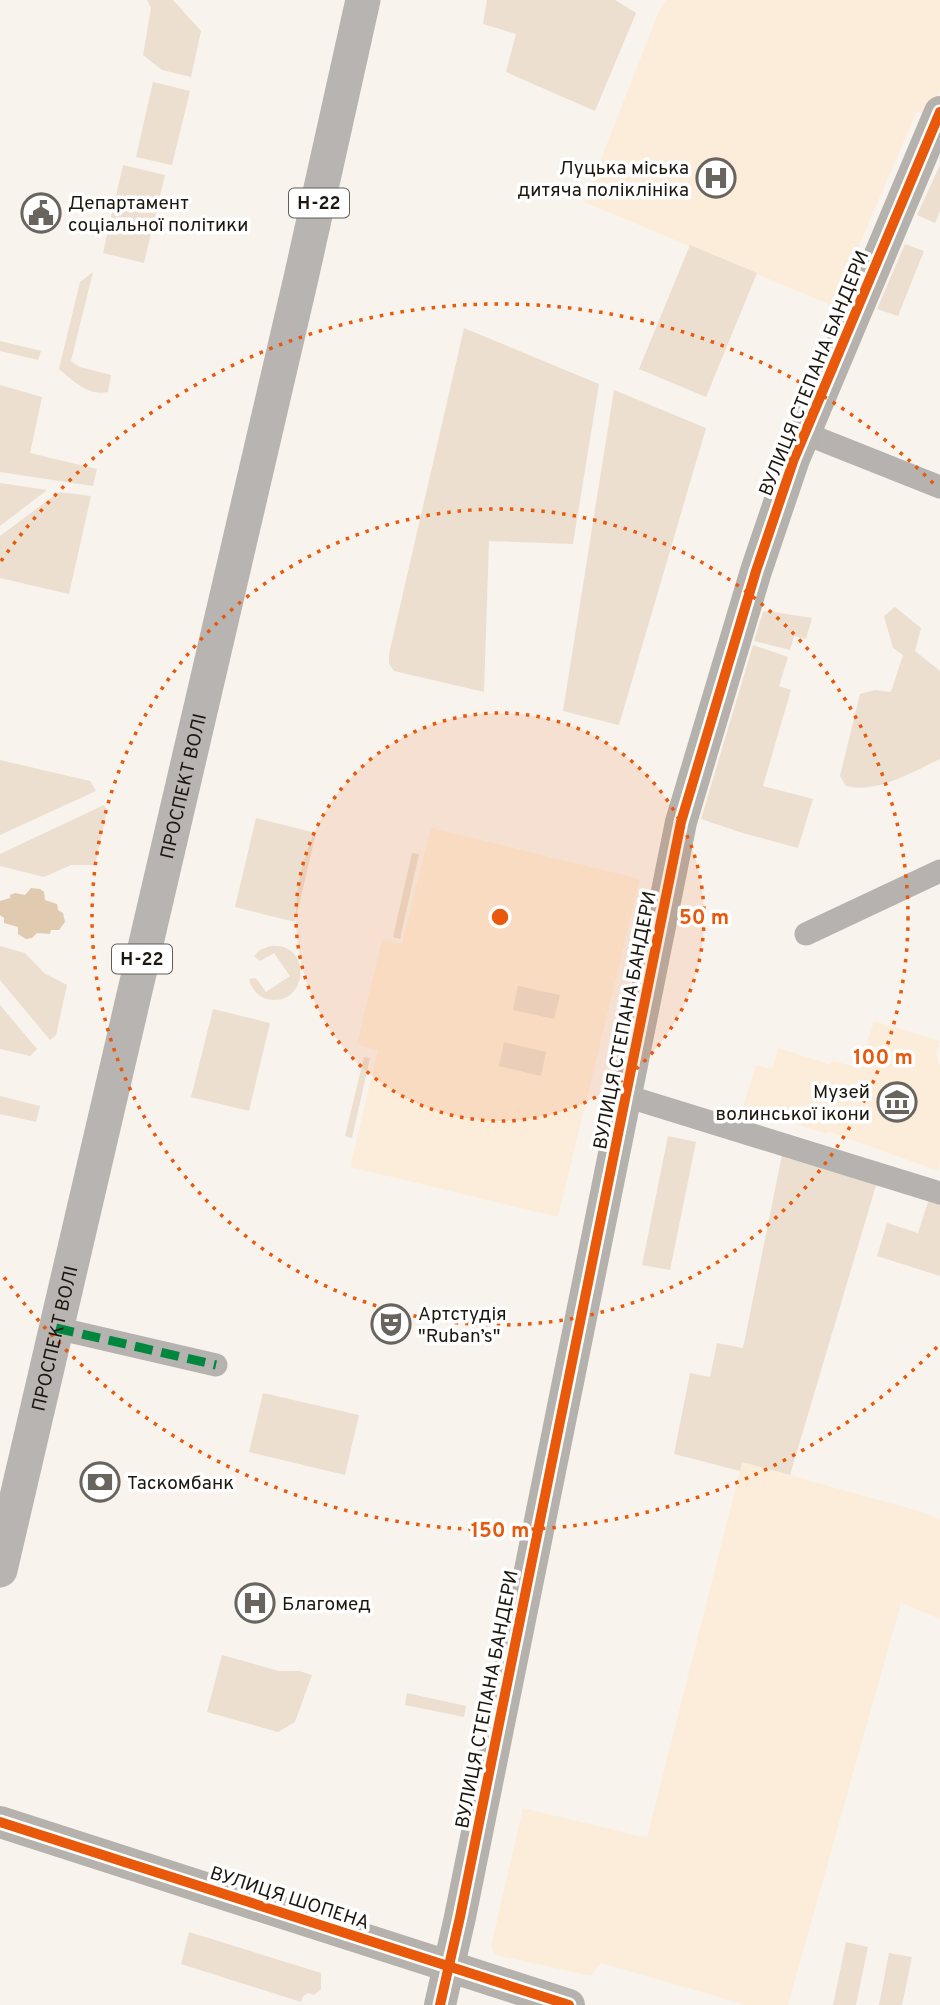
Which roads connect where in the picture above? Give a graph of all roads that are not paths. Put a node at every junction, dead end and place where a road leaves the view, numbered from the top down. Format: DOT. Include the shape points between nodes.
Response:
graph roads {
  1 [pos="363,0"];
  2 [pos="940,112"];
  3 [pos="804,433"];
  4 [pos="940,487"];
  5 [pos="940,871"];
  6 [pos="806,934"];
  7 [pos="626,1096"];
  8 [pos="940,1194"];
  9 [pos="56,1328"];
  10 [pos="216,1365"];
  11 [pos="0,1570"];
  12 [pos="0,1822"];
  13 [pos="450,1966"];
  14 [pos="440,2005"];
  15 [pos="569,2005"];
  1 -- 9 [label="main road, ПРОСПЕКТ ВОЛІ / Н-22"];
  2 -- 3 [label="street, ВУЛИЦЯ СТЕПАНА БАНДЕРИ"];
  3 -- 4 [label="street"];
  3 -- 7 [label="street, ВУЛИЦЯ СТЕПАНА БАНДЕРИ" via="756,571 681,822"];
  5 -- 6 [label="street"];
  7 -- 8 [label="street"];
  7 -- 13 [label="street, ВУЛИЦЯ СТЕПАНА БАНДЕРИ"];
  9 -- 10 [label="street"];
  9 -- 11 [label="main road, ПРОСПЕКТ ВОЛІ / Н-22"];
  12 -- 13 [label="street, ВУЛИЦЯ ШОПЕНА"];
  13 -- 14 [label="street, ВУЛИЦЯ СТЕПАНА БАНДЕРИ"];
  13 -- 15 [label="street, ВУЛИЦЯ ШОПЕНА"];
}
